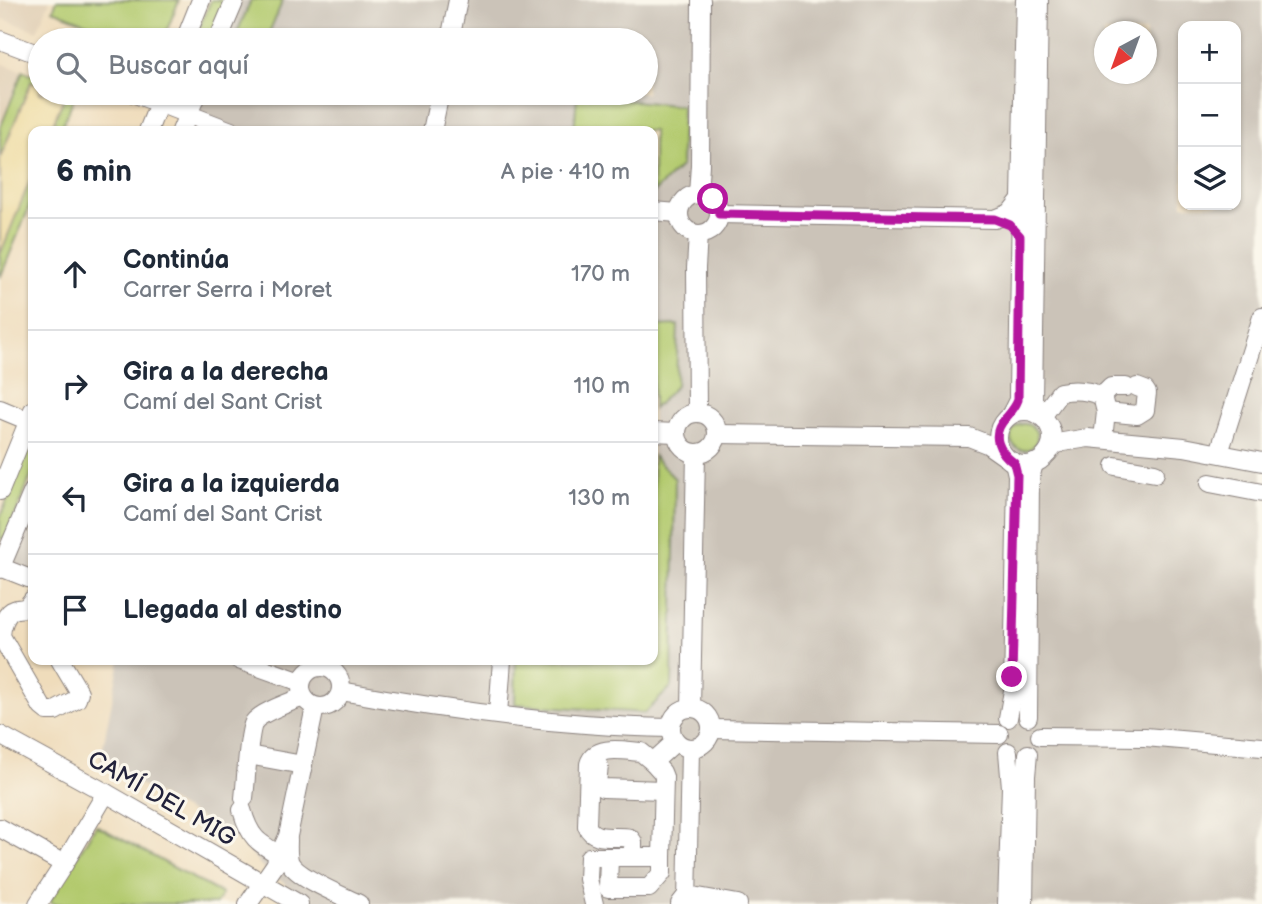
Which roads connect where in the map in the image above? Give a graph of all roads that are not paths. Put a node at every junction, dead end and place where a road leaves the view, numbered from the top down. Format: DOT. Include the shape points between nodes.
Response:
graph roads {
  1 [pos="201,0"];
  2 [pos="235,0"];
  3 [pos="458,0"];
  4 [pos="701,0"];
  5 [pos="1025,0"];
  6 [pos="1039,0"];
  7 [pos="190,28"];
  8 [pos="223,28"];
  9 [pos="452,28"];
  10 [pos="0,40"];
  11 [pos="28,50"];
  12 [pos="158,105"];
  13 [pos="168,105"];
  14 [pos="192,105"];
  15 [pos="437,105"];
  16 [pos="185,123"];
  17 [pos="150,126"];
  18 [pos="202,126"];
  19 [pos="433,126"];
  20 [pos="698,194"];
  21 [pos="1020,200"];
  22 [pos="658,211"];
  23 [pos="678,213"];
  24 [pos="719,214"];
  25 [pos="995,219"];
  26 [pos="698,234"];
  27 [pos="1020,236"];
  28 [pos="1262,317"];
  29 [pos="1104,404"];
  30 [pos="0,409"];
  31 [pos="696,413"];
  32 [pos="1011,414"];
  33 [pos="28,415"];
  34 [pos="1042,417"];
  35 [pos="28,423"];
  36 [pos="658,432"];
  37 [pos="676,433"];
  38 [pos="717,434"];
  39 [pos="1103,439"];
  40 [pos="696,453"];
  41 [pos="1219,453"];
  42 [pos="1040,458"];
  43 [pos="1009,459"];
  44 [pos="1262,462"];
  45 [pos="1115,466"];
  46 [pos="1155,473"];
  47 [pos="1210,483"];
  48 [pos="0,491"];
  49 [pos="1262,493"];
  50 [pos="28,504"];
  51 [pos="0,568"];
  52 [pos="28,578"];
  53 [pos="28,607"];
  54 [pos="63,665"];
  55 [pos="248,665"];
  56 [pos="320,665"];
  57 [pos="326,665"];
  58 [pos="502,665"];
  59 [pos="341,691"];
  60 [pos="306,696"];
  61 [pos="691,708"];
  62 [pos="498,714"];
  63 [pos="1028,716"];
  64 [pos="1008,718"];
  65 [pos="711,729"];
  66 [pos="999,734"];
  67 [pos="0,735"];
  68 [pos="1040,736"];
  69 [pos="679,739"];
  70 [pos="1262,747"];
  71 [pos="1009,752"];
  72 [pos="1028,754"];
  73 [pos="248,755"];
  74 [pos="653,762"];
  75 [pos="303,765"];
  76 [pos="663,790"];
  77 [pos="106,793"];
  78 [pos="0,828"];
  79 [pos="288,836"];
  80 [pos="281,856"];
  81 [pos="609,857"];
  82 [pos="633,857"];
  83 [pos="662,857"];
  84 [pos="64,864"];
  85 [pos="263,884"];
  86 [pos="685,901"];
  87 [pos="38,904"];
  88 [pos="248,904"];
  89 [pos="299,904"];
  90 [pos="359,904"];
  91 [pos="594,904"];
  92 [pos="738,904"];
  93 [pos="1007,904"];
  94 [pos="1024,904"];
  1 -- 7 [label="street"];
  2 -- 8 [label="street"];
  3 -- 9 [label="street"];
  4 -- 20 [label="street"];
  5 -- 21 [label="street"];
  6 -- 34 [label="street" via="1032,389"];
  10 -- 11 [label="street"];
  12 -- 17 [label="street"];
  13 -- 16 [label="street"];
  14 -- 16 [label="street"];
  15 -- 19 [label="street"];
  16 -- 18 [label="street"];
  20 -- 23 [label="street" via="684,199"];
  20 -- 24 [label="street" via="713,199"];
  21 -- 25 [label="street" via="1010,212"];
  21 -- 27 [label="street"];
  22 -- 23 [label="street"];
  23 -- 26 [label="street" via="686,230"];
  24 -- 25 [label="street"];
  24 -- 26 [label="street" via="715,226"];
  25 -- 27 [label="street"];
  26 -- 31 [label="street"];
  27 -- 32 [label="street" via="1018,400"];
  28 -- 41 [label="street"];
  29 -- 29 [label="street" via="1137,415 1145,410 1147,393 1111,387"];
  29 -- 34 [label="street" via="1091,392 1060,391"];
  29 -- 39 [label="street"];
  30 -- 33 [label="street"];
  31 -- 37 [label="street" via="685,416"];
  31 -- 38 [label="street" via="713,421"];
  32 -- 34 [label="street" via="1027,411"];
  32 -- 43 [label="street" via="998,431 998,444"];
  34 -- 42 [label="street" via="1051,432 1050,447"];
  35 -- 48 [label="street"];
  36 -- 37 [label="street"];
  37 -- 40 [label="street" via="682,447"];
  38 -- 40 [label="street" via="711,448"];
  38 -- 43 [label="street" via="969,437"];
  39 -- 41 [label="street"];
  39 -- 42 [label="street" via="1063,442"];
  40 -- 61 [label="street"];
  41 -- 44 [label="street"];
  42 -- 43 [label="street" via="1027,465"];
  42 -- 63 [label="street" via="1030,479"];
  43 -- 64 [label="street" via="1017,475 1013,691"];
  45 -- 46 [label="street"];
  47 -- 49 [label="street"];
  50 -- 51 [label="street"];
  51 -- 52 [label="street"];
  53 -- 54 [label="street" via="12,610 0,632 47,711 55,711 79,695"];
  55 -- 60 [label="street"];
  56 -- 60 [label="street" via="303,677"];
  57 -- 59 [label="street" via="337,675"];
  58 -- 62 [label="street"];
  59 -- 60 [label="street" via="328,707"];
  59 -- 62 [label="street"];
  60 -- 73 [label="street" via="254,722"];
  60 -- 75 [label="street"];
  61 -- 65 [label="street" via="703,712"];
  61 -- 69 [label="street" via="681,710 671,723"];
  62 -- 69 [label="street"];
  63 -- 64 [label="street"];
  63 -- 68 [label="street" via="1037,724"];
  64 -- 66 [label="street"];
  65 -- 66 [label="street"];
  65 -- 69 [label="street" via="705,743 695,748"];
  66 -- 71 [label="street" via="1001,745"];
  67 -- 77 [label="street, CAMÍ DEL MIG"];
  68 -- 70 [label="street" via="1145,737"];
  68 -- 72 [label="street" via="1037,747"];
  69 -- 74 [label="street"];
  69 -- 86 [label="street"];
  71 -- 72 [label="street"];
  71 -- 93 [label="street"];
  72 -- 94 [label="street"];
  73 -- 75 [label="street"];
  73 -- 80 [label="street" via="243,804 246,824 254,838"];
  74 -- 76 [label="street" via="664,777"];
  74 -- 76 [label="street" via="605,761 598,766 597,783 603,788"];
  74 -- 82 [label="street" via="641,752 601,751 589,764 588,830 595,836 630,838"];
  75 -- 79 [label="street"];
  76 -- 83 [label="street"];
  77 -- 84 [label="street"];
  77 -- 85 [label="street, CAMÍ DEL MIG"];
  78 -- 84 [label="street"];
  79 -- 80 [label="street"];
  79 -- 90 [label="street" via="292,866"];
  80 -- 85 [label="street"];
  81 -- 82 [label="street"];
  81 -- 83 [label="street" via="608,888 649,888 662,873"];
  81 -- 91 [label="street" via="589,857"];
  82 -- 83 [label="street"];
  84 -- 87 [label="street"];
  85 -- 88 [label="street"];
  85 -- 89 [label="street, CAMÍ DEL MIG"];
  86 -- 92 [label="street"];
}
